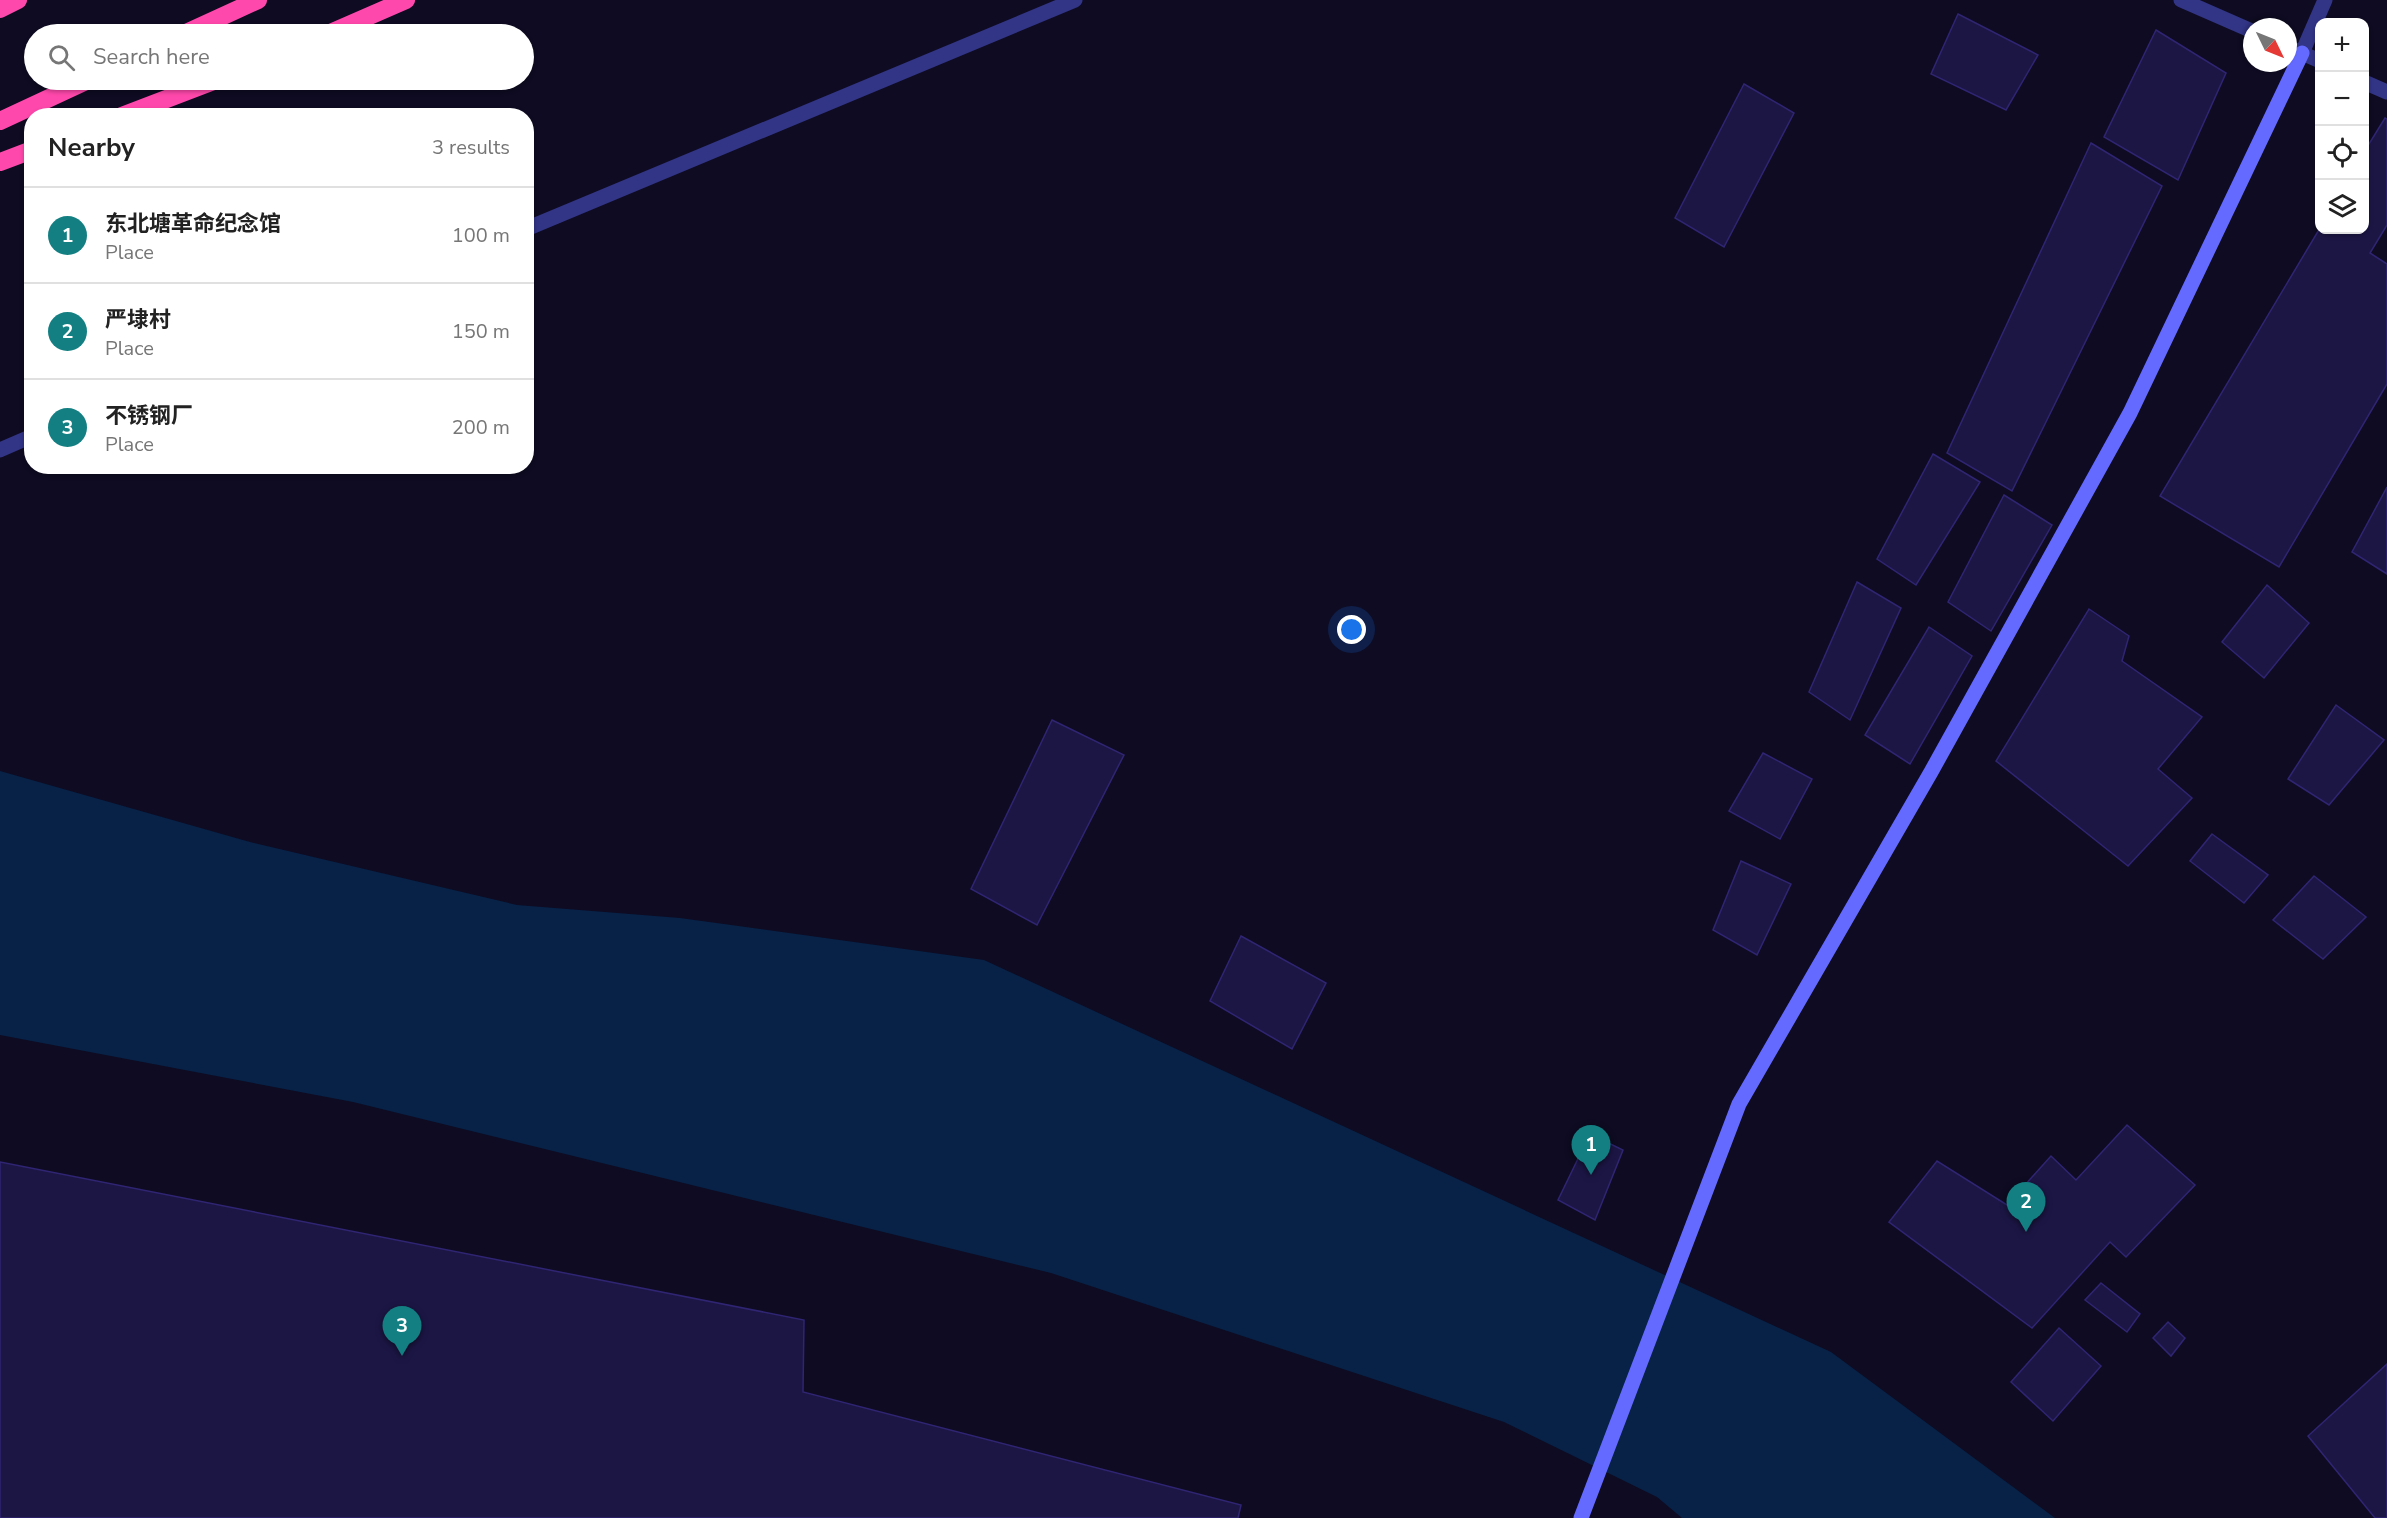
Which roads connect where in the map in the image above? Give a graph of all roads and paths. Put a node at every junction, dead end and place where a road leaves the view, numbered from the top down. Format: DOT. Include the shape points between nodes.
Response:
graph roads {
  1 [pos="18,0"];
  2 [pos="258,0"];
  3 [pos="406,0"];
  4 [pos="1075,0"];
  5 [pos="2181,0"];
  6 [pos="2325,0"];
  7 [pos="0,9"];
  8 [pos="206,24"];
  9 [pos="351,24"];
  10 [pos="2243,27"];
  11 [pos="2297,47"];
  12 [pos="2297,51"];
  13 [pos="2315,59"];
  14 [pos="2285,72"];
  15 [pos="2369,84"];
  16 [pos="67,90"];
  17 [pos="190,90"];
  18 [pos="2387,92"];
  19 [pos="28,108"];
  20 [pos="143,108"];
  21 [pos="24,110"];
  22 [pos="0,121"];
  23 [pos="24,153"];
  24 [pos="0,162"];
  25 [pos="534,227"];
  26 [pos="24,440"];
  27 [pos="0,450"];
  28 [pos="1581,1518"];
  1 -- 7 [label="highway"];
  2 -- 8 [label="highway"];
  3 -- 9 [label="highway"];
  4 -- 25 [label="street"];
  5 -- 10 [label="street"];
  6 -- 11 [label="street"];
  12 -- 13 [label="street"];
  14 -- 28 [label="street" via="2130,413 1931,772 1739,1104"];
  15 -- 18 [label="street"];
  16 -- 19 [label="highway"];
  17 -- 20 [label="highway"];
  21 -- 22 [label="highway"];
  23 -- 24 [label="highway"];
  26 -- 27 [label="street"];
}
